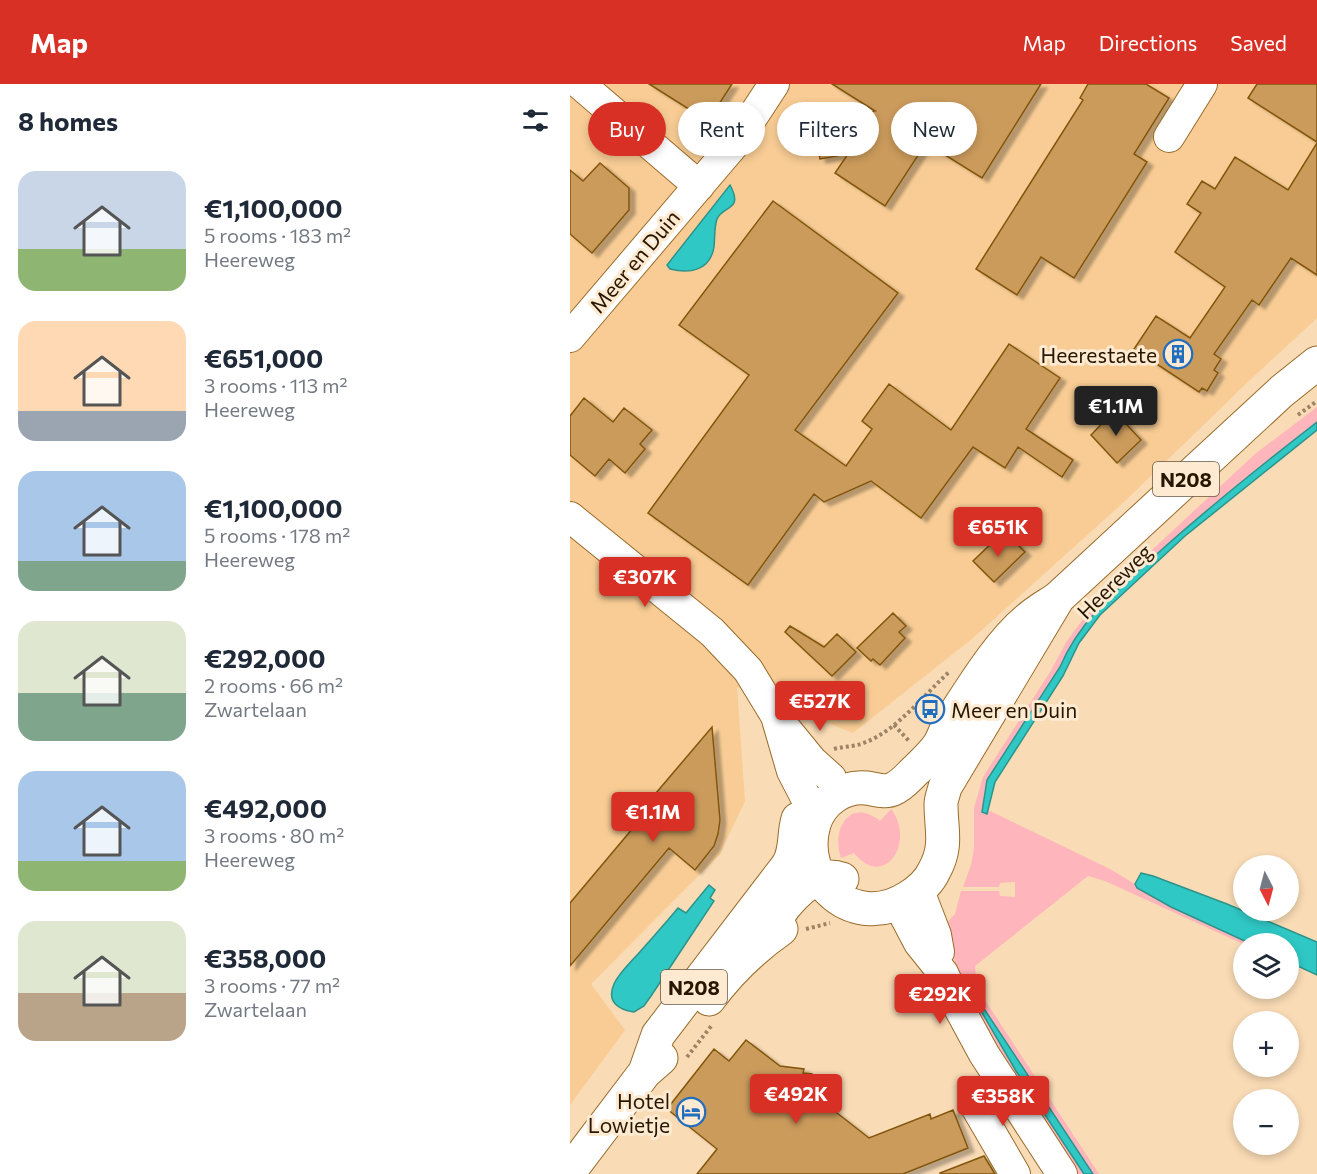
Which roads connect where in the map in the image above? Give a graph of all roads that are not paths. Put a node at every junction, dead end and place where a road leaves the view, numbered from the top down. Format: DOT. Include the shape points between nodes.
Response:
graph roads {
  1 [pos="580,84"];
  2 [pos="774,84"];
  3 [pos="1202,84"];
  4 [pos="1169,137"];
  5 [pos="699,186"];
  6 [pos="570,337"];
  7 [pos="1317,363"];
  8 [pos="570,516"];
  9 [pos="1058,598"];
  10 [pos="894,778"];
  11 [pos="818,798"];
  12 [pos="827,887"];
  13 [pos="910,889"];
  14 [pos="645,1072"];
  15 [pos="1002,1081"];
  16 [pos="570,1170"];
  17 [pos="1015,1174"];
  18 [pos="1062,1174"];
  1 -- 5 [label="street"];
  2 -- 5 [label="street, Meer en Duin" via="736,142"];
  3 -- 4 [label="street"];
  5 -- 6 [label="street, Meer en Duin"];
  7 -- 9 [label="main road, Heereweg / N208"];
  8 -- 11 [label="street" via="712,632 748,670 776,716 812,761"];
  9 -- 10 [label="main road, Heereweg / N208" via="1027,619 1000,649 949,723 929,737"];
  9 -- 13 [label="main road, Heereweg / N208" via="945,787 941,803 942,852 934,872"];
  10 -- 11 [label="main road" via="857,771"];
  10 -- 13 [label="main road" via="920,806 926,827 924,848"];
  11 -- 12 [label="main road" via="811,852"];
  11 -- 14 [label="main road, N208" via="796,827 794,854 788,865 658,1035"];
  12 -- 13 [label="main road" via="850,904 869,909 878,909"];
  12 -- 14 [label="main road, N208" via="823,897 805,904 717,988 672,1048"];
  13 -- 15 [label="street" via="919,943 943,973"];
  14 -- 16 [label="main road, N208"];
  15 -- 17 [label="street" via="987,1090 976,1107"];
  15 -- 18 [label="street"];
}
